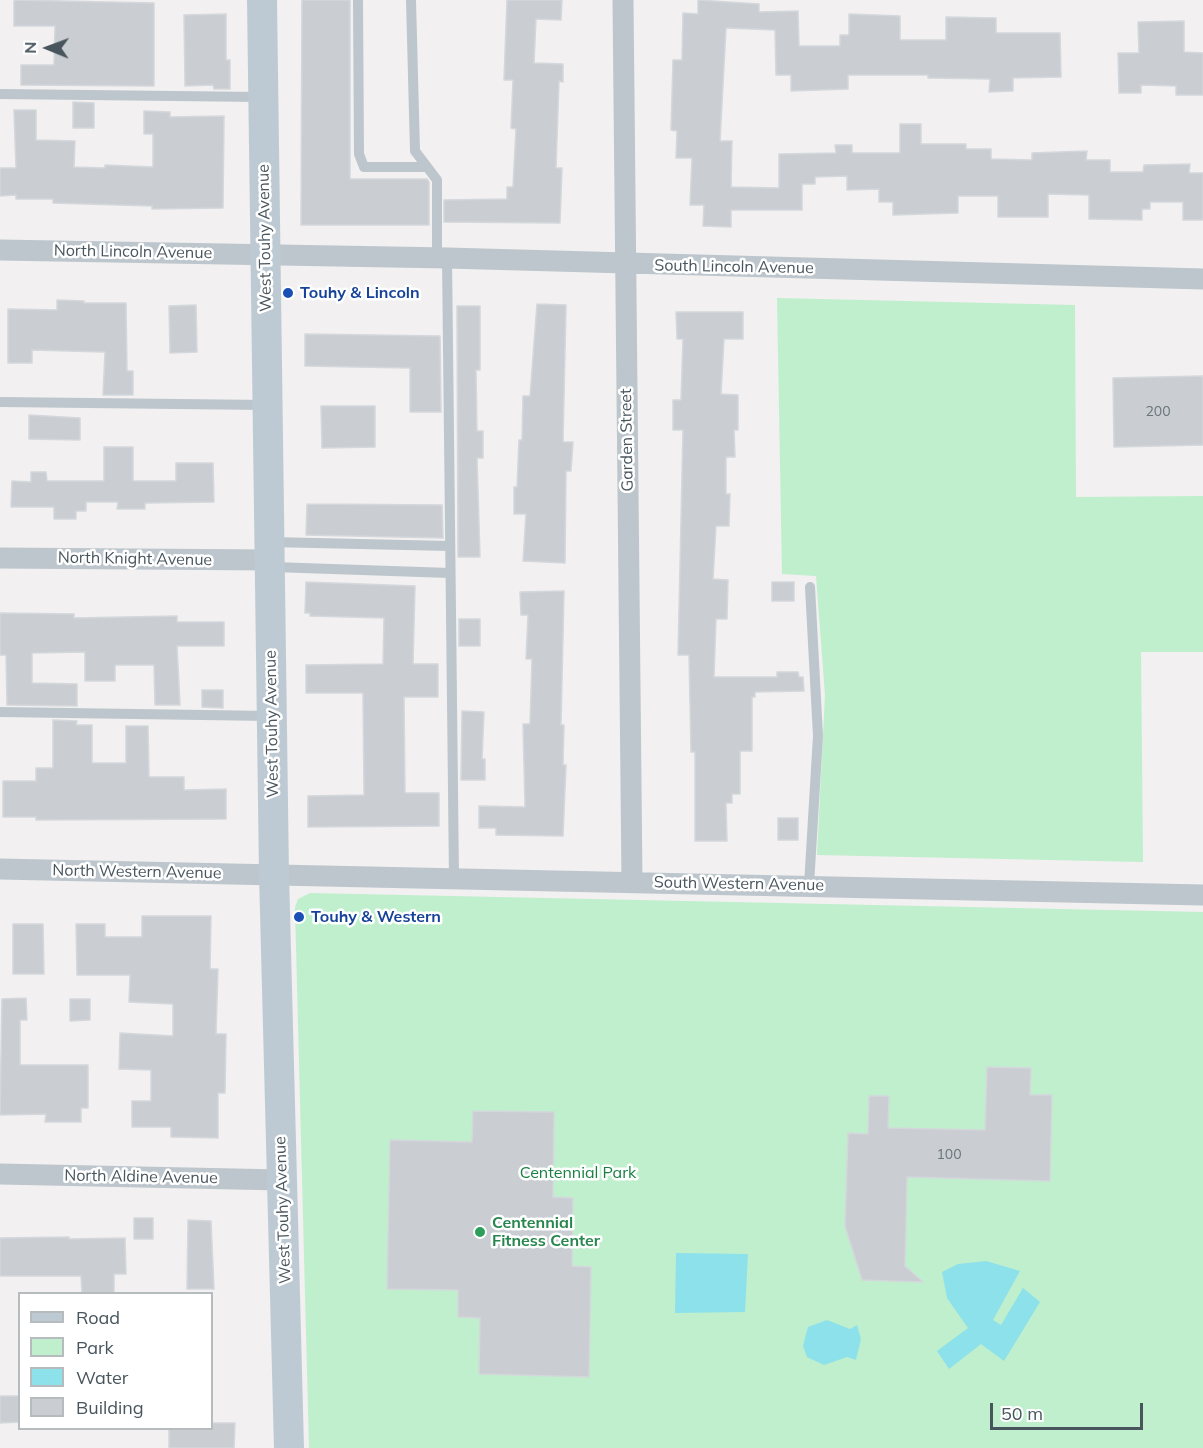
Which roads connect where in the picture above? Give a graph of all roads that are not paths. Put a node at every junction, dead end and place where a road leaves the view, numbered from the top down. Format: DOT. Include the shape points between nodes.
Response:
graph roads {
  1 [pos="262,0"];
  2 [pos="358,0"];
  3 [pos="411,0"];
  4 [pos="623,0"];
  5 [pos="0,94"];
  6 [pos="263,97"];
  7 [pos="427,167"];
  8 [pos="0,250"];
  9 [pos="266,255"];
  10 [pos="442,258"];
  11 [pos="626,265"];
  12 [pos="1203,279"];
  13 [pos="0,402"];
  14 [pos="267,405"];
  15 [pos="450,546"];
  16 [pos="270,557"];
  17 [pos="0,558"];
  18 [pos="450,573"];
  19 [pos="810,587"];
  20 [pos="0,712"];
  21 [pos="272,716"];
  22 [pos="0,869"];
  23 [pos="274,874"];
  24 [pos="454,878"];
  25 [pos="632,881"];
  26 [pos="809,885"];
  27 [pos="1203,894"];
  28 [pos="0,1174"];
  29 [pos="282,1180"];
  30 [pos="289,1448"];
  1 -- 6 [label="main road, West Touhy Avenue"];
  2 -- 7 [label="lane" via="360,154 364,166"];
  3 -- 7 [label="lane" via="415,151"];
  4 -- 11 [label="street, Garden Street"];
  5 -- 6 [label="lane"];
  6 -- 9 [label="main road, West Touhy Avenue"];
  7 -- 10 [label="lane" via="437,180"];
  8 -- 9 [label="street, North Lincoln Avenue"];
  9 -- 10 [label="street, South Lincoln Avenue"];
  9 -- 14 [label="main road, West Touhy Avenue"];
  10 -- 11 [label="street, South Lincoln Avenue"];
  10 -- 15 [label="lane"];
  11 -- 12 [label="street, South Lincoln Avenue"];
  11 -- 25 [label="street, Garden Street"];
  13 -- 14 [label="lane"];
  14 -- 16 [label="main road, West Touhy Avenue"];
  15 -- 16 [label="lane"];
  15 -- 18 [label="lane"];
  16 -- 17 [label="street, North Knight Avenue"];
  16 -- 18 [label="lane"];
  16 -- 21 [label="main road, West Touhy Avenue"];
  18 -- 24 [label="lane"];
  19 -- 26 [label="lane" via="818,736"];
  20 -- 21 [label="lane"];
  21 -- 23 [label="main road, West Touhy Avenue"];
  22 -- 23 [label="street, North Western Avenue"];
  23 -- 24 [label="street, South Western Avenue"];
  23 -- 29 [label="main road, West Touhy Avenue"];
  24 -- 25 [label="street, South Western Avenue"];
  25 -- 26 [label="street, South Western Avenue"];
  26 -- 27 [label="street, South Western Avenue"];
  28 -- 29 [label="street, North Aldine Avenue"];
  29 -- 30 [label="main road, West Touhy Avenue"];
}
